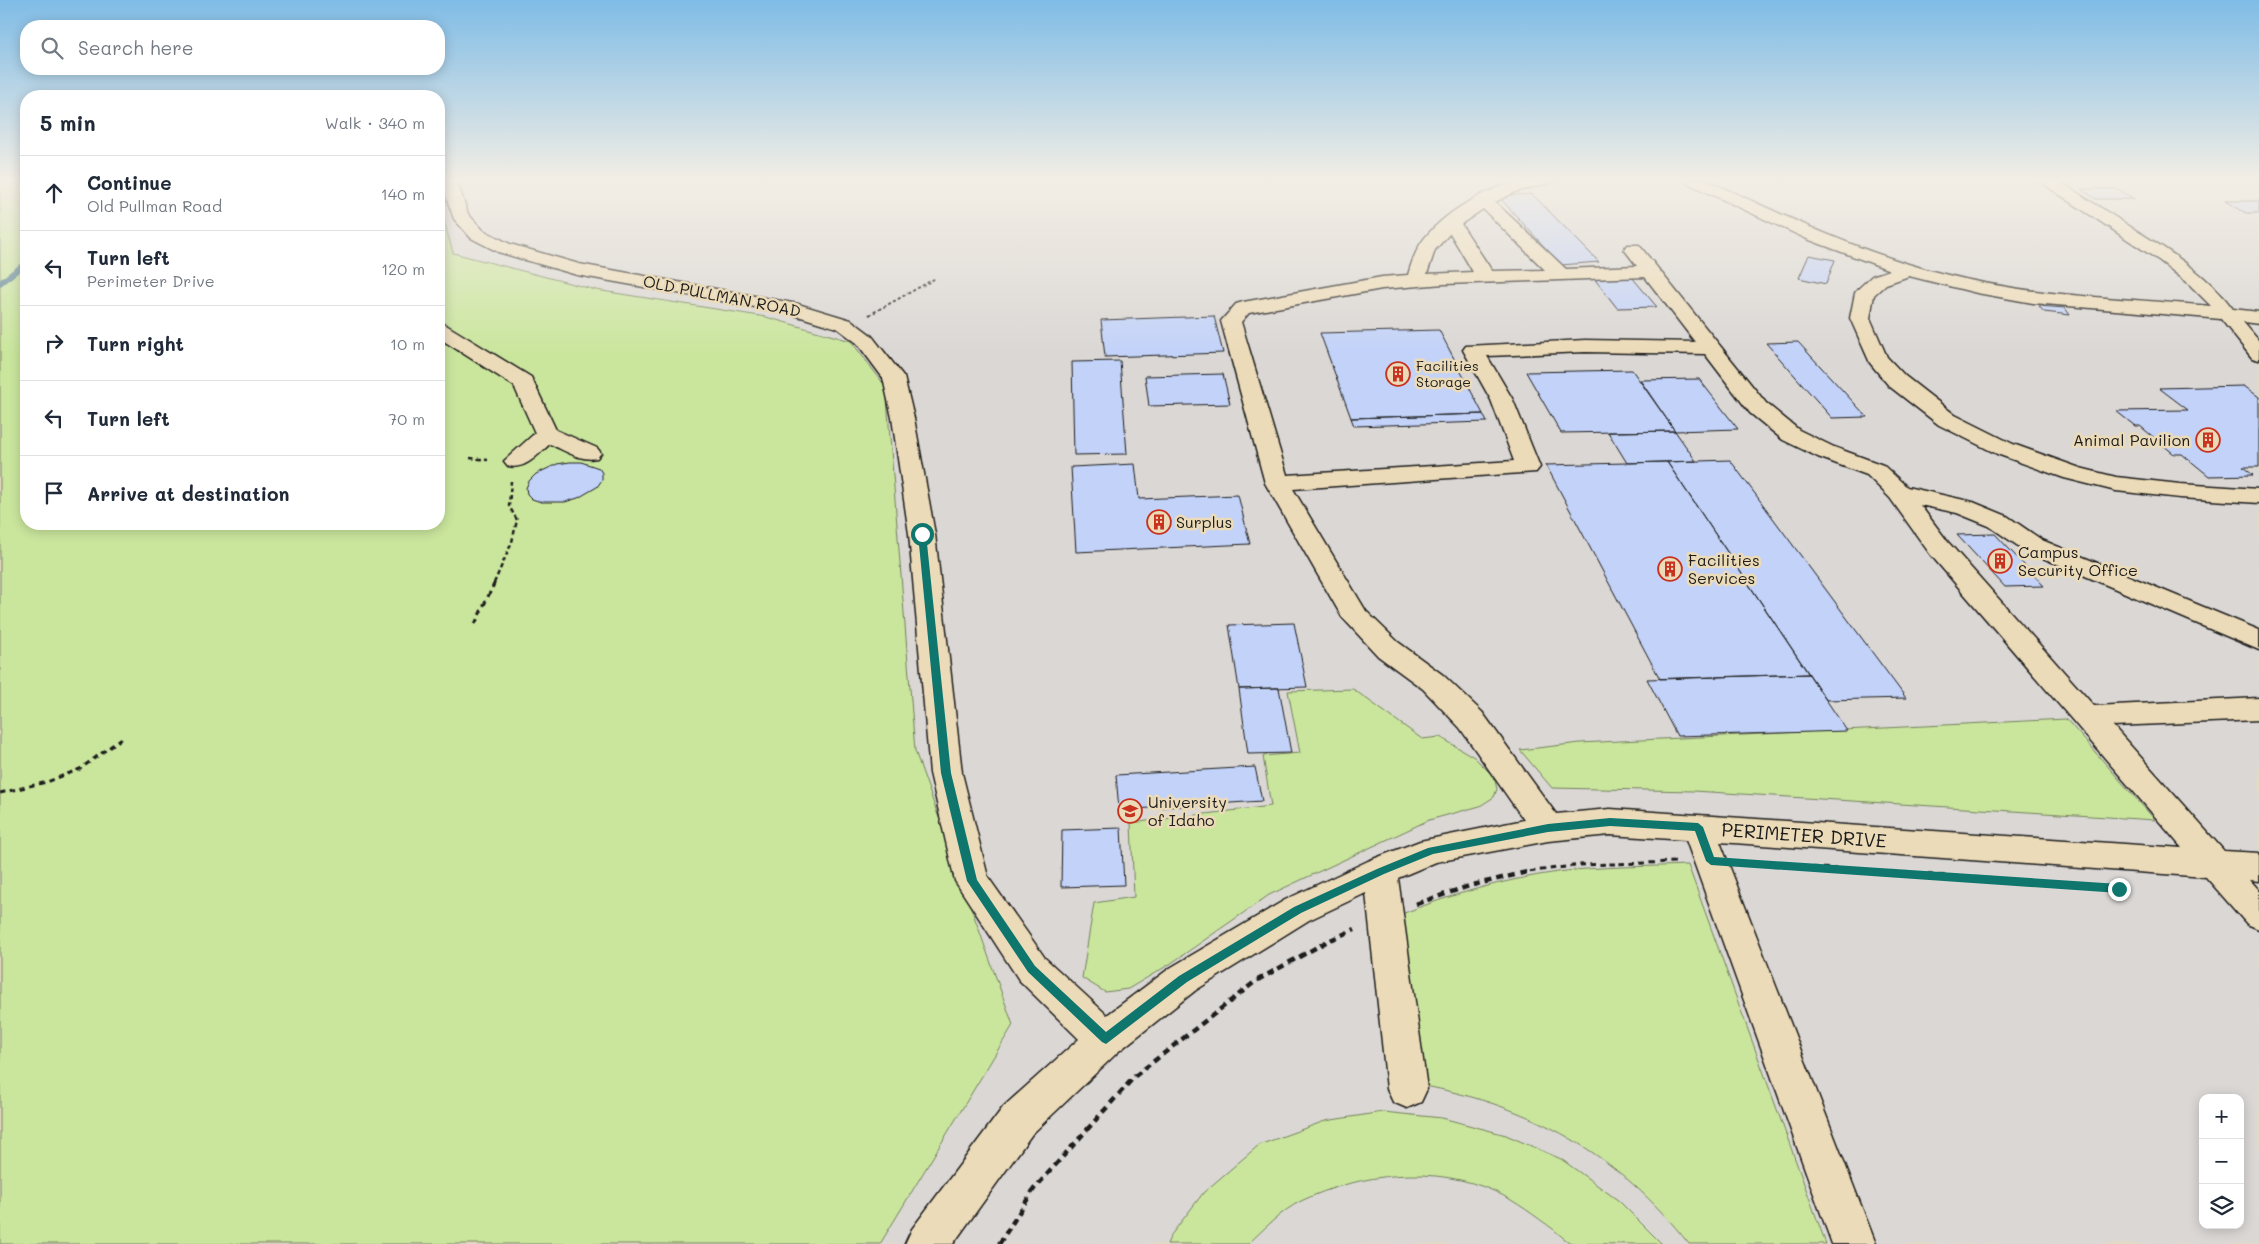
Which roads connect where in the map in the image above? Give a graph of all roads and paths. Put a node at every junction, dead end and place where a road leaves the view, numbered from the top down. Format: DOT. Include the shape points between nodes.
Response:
graph roads {
  1 [pos="482,237"];
  2 [pos="1437,237"];
  3 [pos="1461,237"];
  4 [pos="1522,237"];
  5 [pos="1818,237"];
  6 [pos="2135,237"];
  7 [pos="1633,249"];
  8 [pos="1650,270"];
  9 [pos="1907,271"];
  10 [pos="1561,275"];
  11 [pos="1486,277"];
  12 [pos="936,278"];
  13 [pos="1416,280"];
  14 [pos="2226,312"];
  15 [pos="2259,318"];
  16 [pos="849,328"];
  17 [pos="445,333"];
  18 [pos="1711,348"];
  19 [pos="2259,354"];
  20 [pos="547,434"];
  21 [pos="589,452"];
  22 [pos="470,458"];
  23 [pos="516,461"];
  24 [pos="1277,484"];
  25 [pos="1899,493"];
  26 [pos="2259,496"];
  27 [pos="474,624"];
  28 [pos="2259,641"];
  29 [pos="2259,709"];
  30 [pos="2087,717"];
  31 [pos="122,738"];
  32 [pos="0,793"];
  33 [pos="1548,828"];
  34 [pos="1704,844"];
  35 [pos="2215,863"];
  36 [pos="2259,867"];
  37 [pos="1380,871"];
  38 [pos="1999,880"];
  39 [pos="1386,914"];
  40 [pos="2259,914"];
  41 [pos="1106,1039"];
  42 [pos="1408,1089"];
  43 [pos="927,1244"];
  44 [pos="999,1244"];
  45 [pos="1854,1244"];
  1 -- 16 [label="street, OLD PULLMAN ROAD" via="504,248 577,269 791,308"];
  2 -- 13 [label="street" via="1422,259"];
  3 -- 11 [label="street"];
  4 -- 10 [label="street"];
  5 -- 9 [label="street"];
  6 -- 14 [label="street" via="2201,285"];
  7 -- 8 [label="street"];
  8 -- 10 [label="street"];
  8 -- 18 [label="street"];
  9 -- 14 [label="street" via="2012,293 2086,303"];
  9 -- 26 [label="street" via="1879,280 1865,293 1860,318 1877,359 1897,381 1948,420 2005,449 2072,473 2116,484"];
  10 -- 11 [label="street"];
  11 -- 13 [label="street"];
  12 -- 16 [label="path"];
  13 -- 24 [label="street" via="1243,308 1231,321"];
  14 -- 15 [label="street"];
  14 -- 19 [label="street"];
  16 -- 41 [label="street, OLD PULLMAN ROAD" via="864,338 893,377 903,418 922,534 946,773 972,881 1032,969"];
  17 -- 20 [label="street" via="523,382"];
  18 -- 24 [label="street" via="1585,346 1473,350 1502,400 1528,467"];
  18 -- 25 [label="street" via="1758,408 1791,435 1875,470"];
  20 -- 21 [label="street"];
  20 -- 23 [label="street"];
  22 -- 23 [label="path"];
  23 -- 27 [label="path" via="509,490 509,506 517,520 512,542"];
  24 -- 33 [label="street" via="1356,617 1388,649 1433,682 1471,720"];
  25 -- 28 [label="street" via="1964,507 1998,521 2033,545"];
  25 -- 30 [label="street" via="1939,548"];
  29 -- 30 [label="street"];
  30 -- 35 [label="street"];
  31 -- 32 [label="path" via="80,769 47,782"];
  33 -- 34 [label="street, PERIMETER DRIVE" via="1610,822"];
  33 -- 37 [label="street, PERIMETER DRIVE" via="1432,850"];
  34 -- 35 [label="street, PERIMETER DRIVE"];
  34 -- 38 [label="path"];
  34 -- 39 [label="path" via="1603,864 1523,873 1455,889"];
  34 -- 45 [label="street"];
  35 -- 36 [label="street, PERIMETER DRIVE"];
  35 -- 40 [label="street"];
  37 -- 39 [label="street"];
  37 -- 41 [label="street, PERIMETER DRIVE" via="1297,910 1183,979"];
  39 -- 42 [label="street"];
  39 -- 44 [label="path" via="1326,942 1256,981 1135,1076 1034,1189"];
  41 -- 43 [label="street, PERIMETER DRIVE" via="1018,1120"];
}
